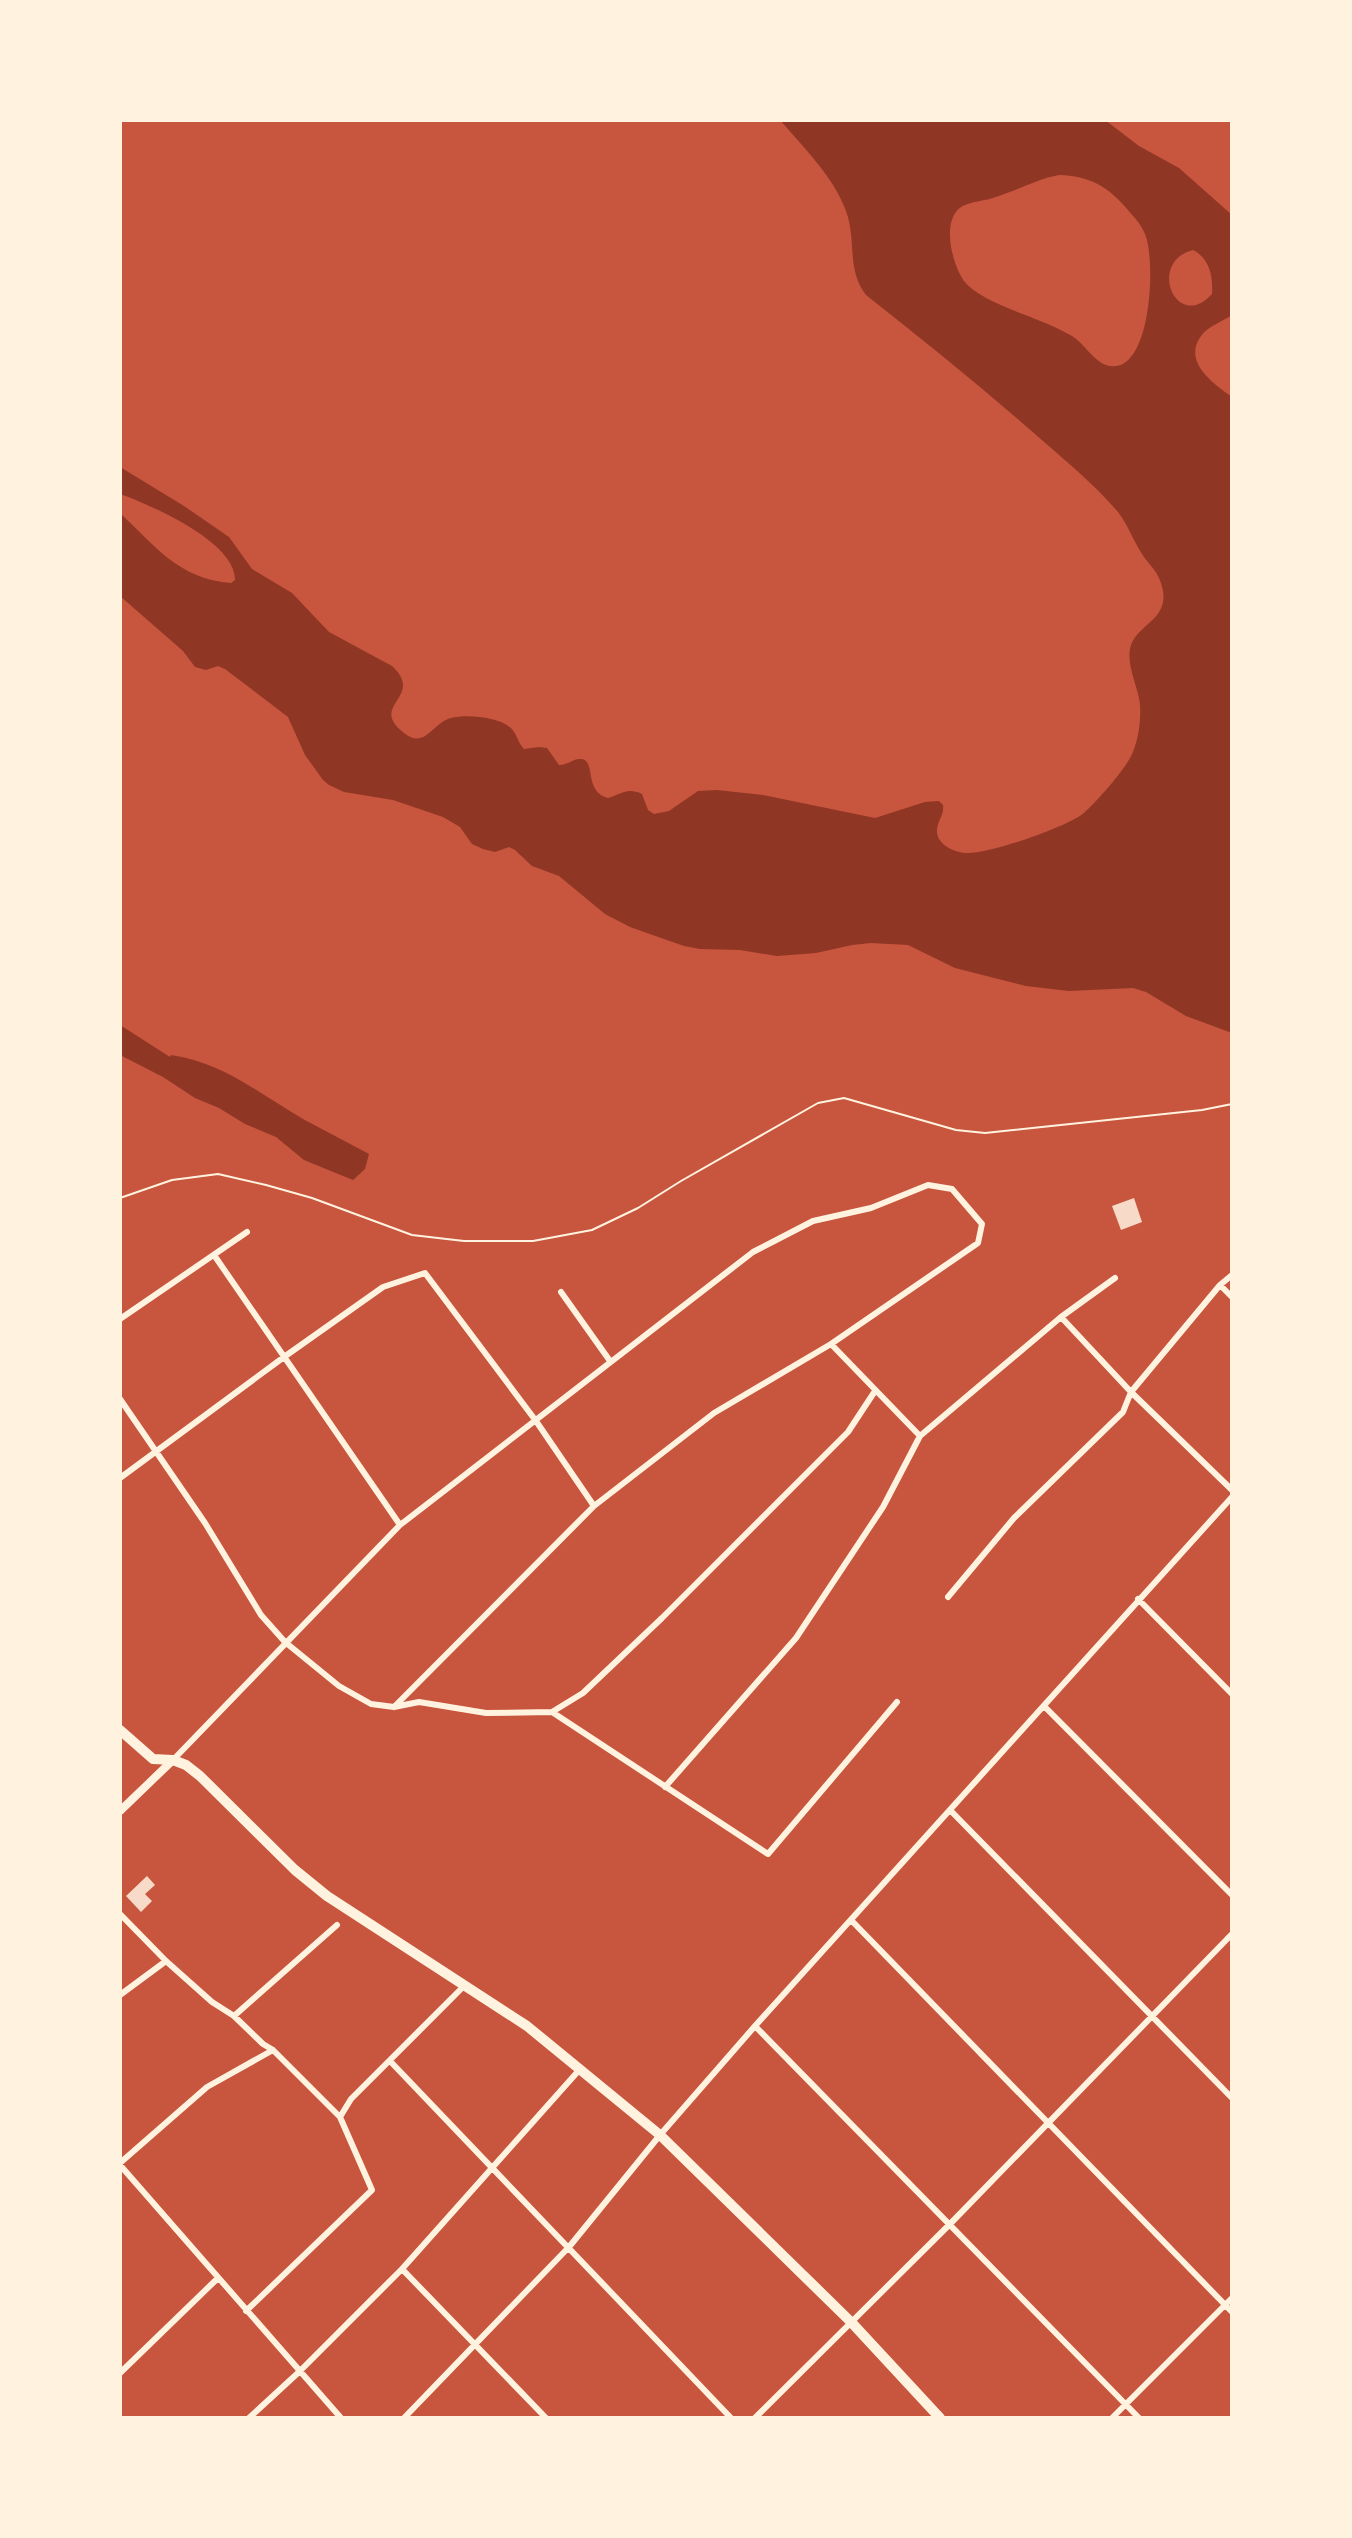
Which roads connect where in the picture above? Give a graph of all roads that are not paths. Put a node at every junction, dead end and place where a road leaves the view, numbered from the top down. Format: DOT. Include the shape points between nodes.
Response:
graph roads {
  1 [pos="247,1232"];
  2 [pos="214,1255"];
  3 [pos="1232,1275"];
  4 [pos="1115,1278"];
  5 [pos="1220,1285"];
  6 [pos="561,1292"];
  7 [pos="1232,1297"];
  8 [pos="1061,1317"];
  9 [pos="120,1319"];
  10 [pos="831,1344"];
  11 [pos="284,1357"];
  12 [pos="610,1361"];
  13 [pos="875,1391"];
  14 [pos="1131,1392"];
  15 [pos="120,1399"];
  16 [pos="536,1421"];
  17 [pos="920,1436"];
  18 [pos="158,1452"];
  19 [pos="120,1478"];
  20 [pos="1232,1490"];
  21 [pos="1232,1497"];
  22 [pos="594,1506"];
  23 [pos="400,1525"];
  24 [pos="948,1597"];
  25 [pos="1138,1599"];
  26 [pos="285,1642"];
  27 [pos="1232,1694"];
  28 [pos="897,1702"];
  29 [pos="1044,1706"];
  30 [pos="394,1707"];
  31 [pos="552,1712"];
  32 [pos="120,1730"];
  33 [pos="173,1760"];
  34 [pos="665,1787"];
  35 [pos="950,1810"];
  36 [pos="120,1811"];
  37 [pos="1232,1895"];
  38 [pos="120,1914"];
  39 [pos="851,1920"];
  40 [pos="337,1925"];
  41 [pos="1232,1934"];
  42 [pos="166,1961"];
  43 [pos="465,1985"];
  44 [pos="120,1995"];
  45 [pos="234,2016"];
  46 [pos="1152,2017"];
  47 [pos="755,2026"];
  48 [pos="273,2050"];
  49 [pos="390,2061"];
  50 [pos="581,2068"];
  51 [pos="1232,2098"];
  52 [pos="340,2117"];
  53 [pos="1048,2121"];
  54 [pos="660,2135"];
  55 [pos="120,2164"];
  56 [pos="490,2168"];
  57 [pos="950,2224"];
  58 [pos="569,2247"];
  59 [pos="402,2269"];
  60 [pos="218,2278"];
  61 [pos="1232,2298"];
  62 [pos="1226,2305"];
  63 [pos="246,2311"];
  64 [pos="1232,2312"];
  65 [pos="852,2323"];
  66 [pos="476,2345"];
  67 [pos="299,2372"];
  68 [pos="120,2373"];
  69 [pos="1126,2403"];
  70 [pos="249,2418"];
  71 [pos="341,2418"];
  72 [pos="404,2418"];
  73 [pos="546,2418"];
  74 [pos="731,2418"];
  75 [pos="755,2418"];
  76 [pos="940,2418"];
  77 [pos="1112,2418"];
  78 [pos="1139,2418"];
  1 -- 2 [label="street"];
  2 -- 9 [label="street"];
  2 -- 11 [label="street"];
  3 -- 5 [label="street"];
  4 -- 8 [label="street"];
  5 -- 7 [label="street"];
  5 -- 14 [label="street"];
  6 -- 12 [label="street"];
  8 -- 14 [label="street"];
  8 -- 17 [label="street"];
  10 -- 12 [label="street" via="978,1243 982,1224 952,1189 928,1185 871,1208 813,1221 753,1252"];
  10 -- 13 [label="street"];
  10 -- 22 [label="street" via="714,1413"];
  11 -- 16 [label="street" via="383,1287 425,1273"];
  11 -- 18 [label="street"];
  11 -- 23 [label="street"];
  12 -- 16 [label="street"];
  13 -- 17 [label="street"];
  13 -- 31 [label="street" via="848,1432 662,1618 583,1693"];
  14 -- 20 [label="street"];
  14 -- 24 [label="street" via="1123,1412 1014,1518"];
  15 -- 18 [label="street"];
  16 -- 22 [label="street"];
  16 -- 23 [label="street"];
  17 -- 34 [label="street" via="883,1507 796,1638"];
  18 -- 19 [label="street"];
  18 -- 26 [label="street" via="261,1615"];
  21 -- 25 [label="street"];
  22 -- 30 [label="street"];
  23 -- 26 [label="street"];
  25 -- 27 [label="street"];
  25 -- 29 [label="street"];
  26 -- 30 [label="street" via="339,1686 371,1704"];
  26 -- 33 [label="street"];
  28 -- 34 [label="street" via="768,1854"];
  29 -- 35 [label="street"];
  29 -- 37 [label="street"];
  30 -- 31 [label="street" via="419,1702 486,1713"];
  31 -- 34 [label="street"];
  32 -- 33 [label="main road" via="153,1759"];
  33 -- 36 [label="street"];
  33 -- 43 [label="main road" via="200,1776 327,1896"];
  35 -- 39 [label="street"];
  35 -- 46 [label="street"];
  38 -- 42 [label="street"];
  39 -- 47 [label="street"];
  39 -- 53 [label="street"];
  40 -- 45 [label="street"];
  41 -- 46 [label="street"];
  42 -- 44 [label="street"];
  42 -- 45 [label="street"];
  43 -- 49 [label="street"];
  43 -- 50 [label="main road"];
  45 -- 48 [label="street"];
  46 -- 51 [label="street"];
  46 -- 53 [label="street"];
  47 -- 54 [label="street"];
  47 -- 57 [label="street"];
  48 -- 52 [label="street"];
  48 -- 55 [label="street" via="207,2087"];
  49 -- 52 [label="street"];
  49 -- 56 [label="street"];
  50 -- 54 [label="main road"];
  50 -- 56 [label="street"];
  52 -- 63 [label="street" via="372,2190"];
  53 -- 57 [label="street"];
  53 -- 62 [label="street"];
  54 -- 58 [label="street"];
  54 -- 65 [label="main road"];
  55 -- 60 [label="street"];
  56 -- 58 [label="street"];
  56 -- 59 [label="street"];
  57 -- 65 [label="street"];
  57 -- 69 [label="street"];
  58 -- 66 [label="street"];
  58 -- 74 [label="street"];
  59 -- 66 [label="street"];
  59 -- 67 [label="street"];
  60 -- 63 [label="street"];
  60 -- 68 [label="street"];
  61 -- 62 [label="street"];
  62 -- 64 [label="street"];
  62 -- 69 [label="street"];
  63 -- 67 [label="street"];
  65 -- 75 [label="street"];
  65 -- 76 [label="main road"];
  66 -- 72 [label="street"];
  66 -- 73 [label="street"];
  67 -- 70 [label="street"];
  67 -- 71 [label="street"];
  69 -- 77 [label="street"];
  69 -- 78 [label="street"];
}
